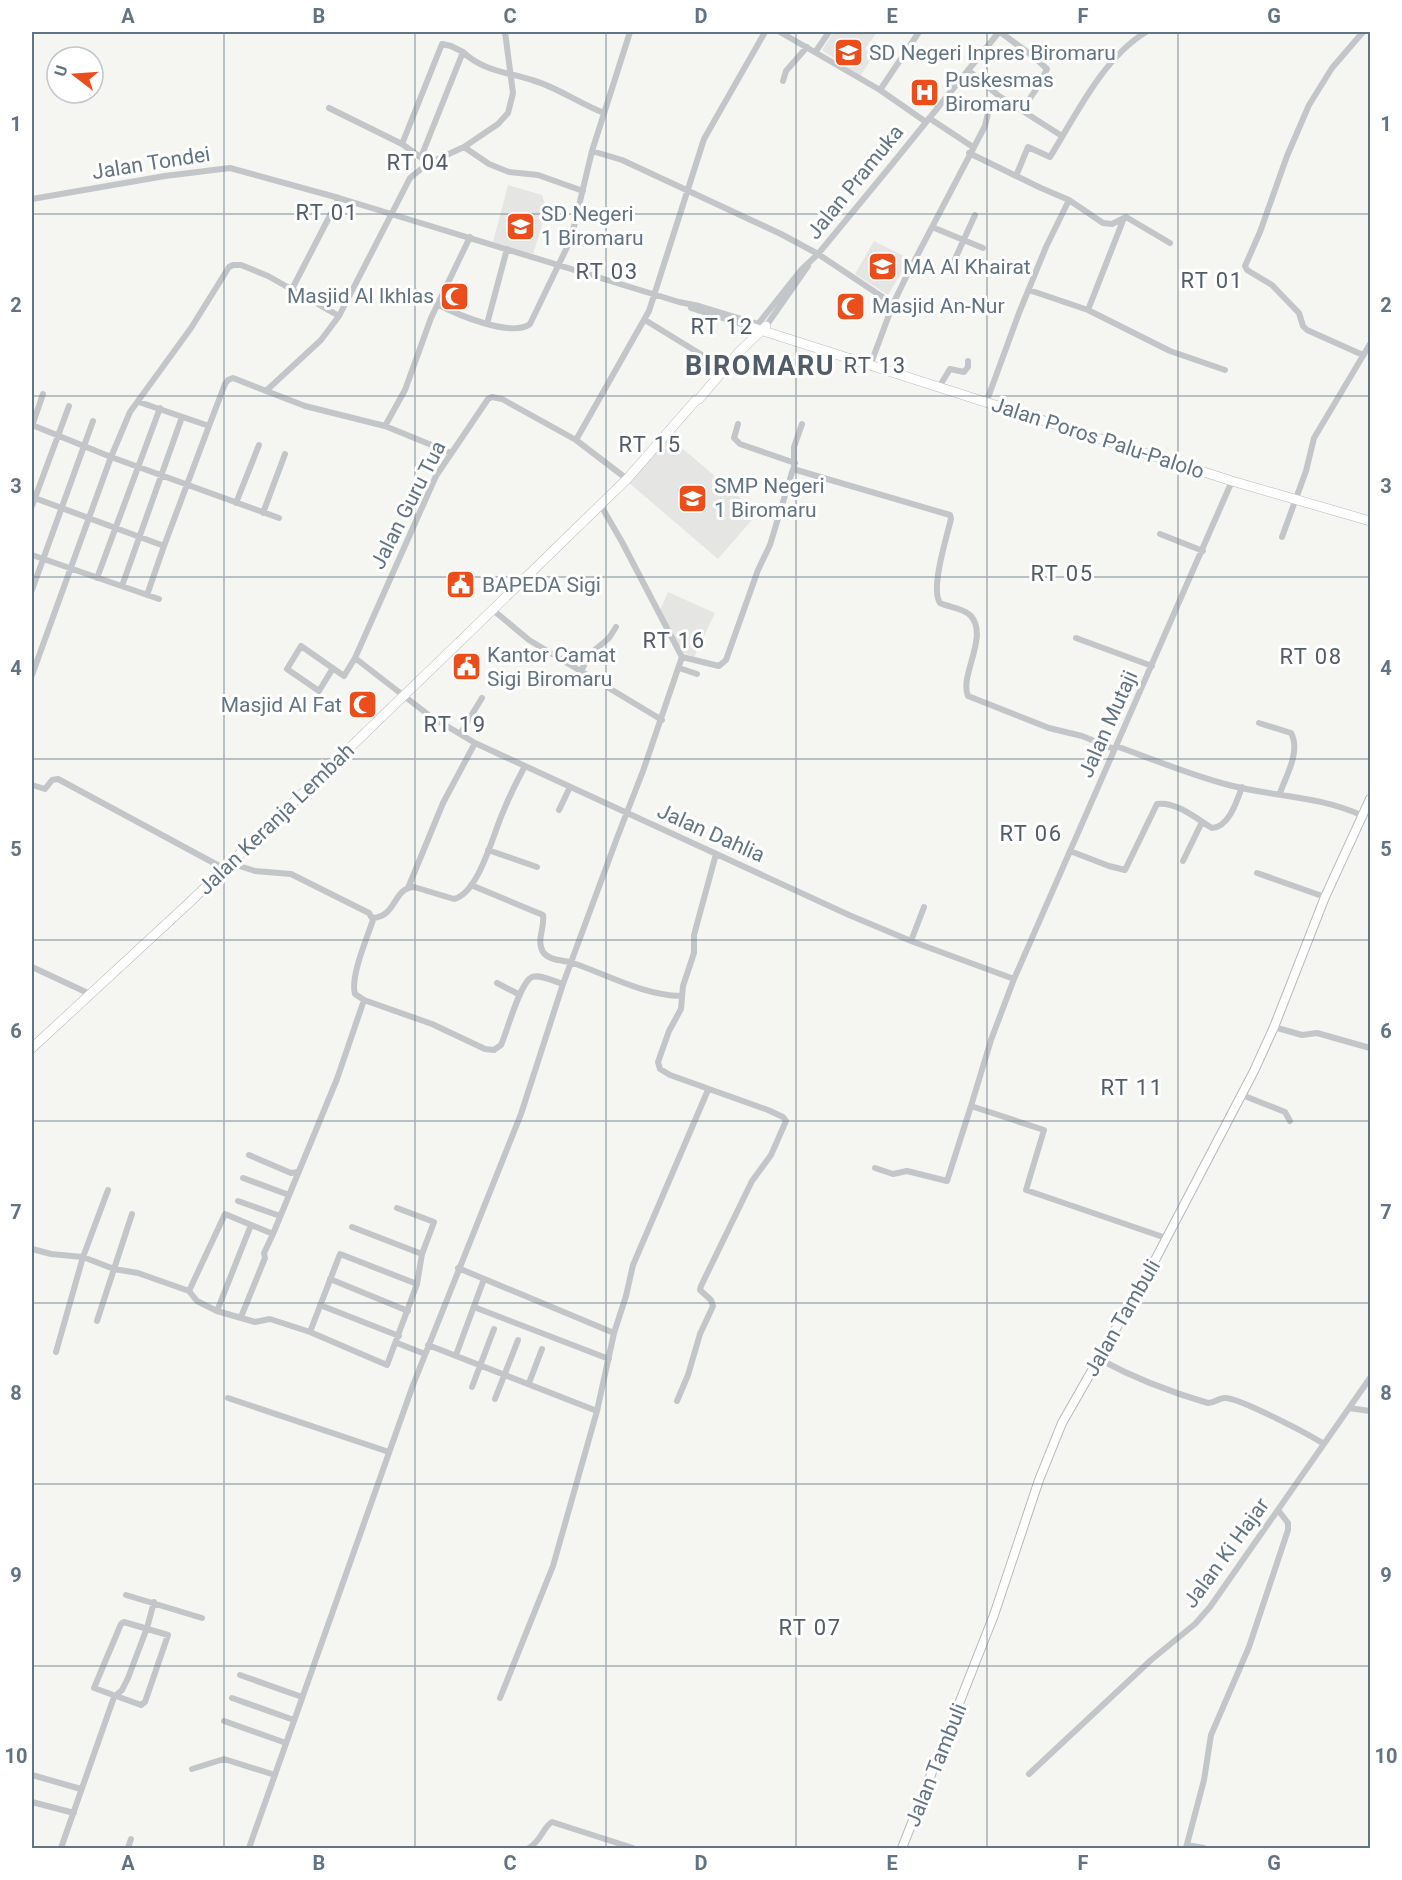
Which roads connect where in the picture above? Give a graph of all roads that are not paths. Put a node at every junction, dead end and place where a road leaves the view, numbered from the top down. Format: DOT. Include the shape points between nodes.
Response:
graph roads {
  1 [pos="505,32"];
  2 [pos="630,32"];
  3 [pos="765,32"];
  4 [pos="780,32"];
  5 [pos="829,32"];
  6 [pos="919,32"];
  7 [pos="1000,32"];
  8 [pos="1146,32"];
  9 [pos="1363,32"];
  10 [pos="807,47"];
  11 [pos="816,51"];
  12 [pos="463,52"];
  13 [pos="968,70"];
  14 [pos="511,76"];
  15 [pos="783,81"];
  16 [pos="880,90"];
  17 [pos="999,96"];
  18 [pos="329,108"];
  19 [pos="1021,110"];
  20 [pos="604,112"];
  21 [pos="927,120"];
  22 [pos="1062,136"];
  23 [pos="402,144"];
  24 [pos="464,147"];
  25 [pos="971,150"];
  26 [pos="592,151"];
  27 [pos="421,157"];
  28 [pos="427,164"];
  29 [pos="1016,176"];
  30 [pos="687,190"];
  31 [pos="583,191"];
  32 [pos="339,198"];
  33 [pos="32,199"];
  34 [pos="1069,200"];
  35 [pos="392,214"];
  36 [pos="975,215"];
  37 [pos="1125,217"];
  38 [pos="932,227"];
  39 [pos="470,237"];
  40 [pos="963,240"];
  41 [pos="1170,243"];
  42 [pos="983,248"];
  43 [pos="507,249"];
  44 [pos="818,254"];
  45 [pos="560,265"];
  46 [pos="950,270"];
  47 [pos="292,289"];
  48 [pos="1029,290"];
  49 [pos="655,295"];
  50 [pos="437,304"];
  51 [pos="893,304"];
  52 [pos="1088,310"];
  53 [pos="339,316"];
  54 [pos="645,320"];
  55 [pos="488,324"];
  56 [pos="760,327"];
  57 [pos="1371,344"];
  58 [pos="1363,355"];
  59 [pos="968,361"];
  60 [pos="720,366"];
  61 [pos="870,366"];
  62 [pos="1225,370"];
  63 [pos="939,387"];
  64 [pos="267,390"];
  65 [pos="43,394"];
  66 [pos="696,400"];
  67 [pos="139,402"];
  68 [pos="986,403"];
  69 [pos="69,406"];
  70 [pos="160,408"];
  71 [pos="182,417"];
  72 [pos="93,421"];
  73 [pos="738,424"];
  74 [pos="802,424"];
  75 [pos="32,425"];
  76 [pos="209,426"];
  77 [pos="385,426"];
  78 [pos="57,435"];
  79 [pos="576,440"];
  80 [pos="84,445"];
  81 [pos="259,445"];
  82 [pos="451,453"];
  83 [pos="285,454"];
  84 [pos="111,457"];
  85 [pos="139,466"];
  86 [pos="794,466"];
  87 [pos="161,475"];
  88 [pos="627,479"];
  89 [pos="1232,481"];
  90 [pos="187,485"];
  91 [pos="33,498"];
  92 [pos="1294,500"];
  93 [pos="236,503"];
  94 [pos="600,504"];
  95 [pos="32,506"];
  96 [pos="61,508"];
  97 [pos="262,513"];
  98 [pos="279,518"];
  99 [pos="90,519"];
  100 [pos="1371,521"];
  101 [pos="114,528"];
  102 [pos="1160,534"];
  103 [pos="138,537"];
  104 [pos="1282,537"];
  105 [pos="164,546"];
  106 [pos="1203,552"];
  107 [pos="32,555"];
  108 [pos="43,559"];
  109 [pos="72,569"];
  110 [pos="97,578"];
  111 [pos="122,586"];
  112 [pos="32,590"];
  113 [pos="147,595"];
  114 [pos="159,599"];
  115 [pos="492,610"];
  116 [pos="616,627"];
  117 [pos="1076,638"];
  118 [pos="32,652"];
  119 [pos="40,655"];
  120 [pos="682,657"];
  121 [pos="355,658"];
  122 [pos="1152,666"];
  123 [pos="333,668"];
  124 [pos="679,668"];
  125 [pos="581,671"];
  126 [pos="697,674"];
  127 [pos="32,675"];
  128 [pos="405,695"];
  129 [pos="482,698"];
  130 [pos="662,720"];
  131 [pos="1259,723"];
  132 [pos="460,734"];
  133 [pos="475,742"];
  134 [pos="1115,748"];
  135 [pos="525,766"];
  136 [pos="32,785"];
  137 [pos="570,787"];
  138 [pos="1242,787"];
  139 [pos="1280,793"];
  140 [pos="1371,799"];
  141 [pos="559,810"];
  142 [pos="626,813"];
  143 [pos="1366,815"];
  144 [pos="1202,822"];
  145 [pos="488,850"];
  146 [pos="1070,850"];
  147 [pos="716,854"];
  148 [pos="1183,861"];
  149 [pos="228,866"];
  150 [pos="537,867"];
  151 [pos="1257,873"];
  152 [pos="471,885"];
  153 [pos="408,888"];
  154 [pos="1325,897"];
  155 [pos="924,907"];
  156 [pos="373,918"];
  157 [pos="910,941"];
  158 [pos="572,963"];
  159 [pos="32,967"];
  160 [pos="1014,980"];
  161 [pos="497,983"];
  162 [pos="563,984"];
  163 [pos="90,994"];
  164 [pos="520,995"];
  165 [pos="681,996"];
  166 [pos="364,1000"];
  167 [pos="1274,1027"];
  168 [pos="32,1048"];
  169 [pos="1371,1048"];
  170 [pos="708,1090"];
  171 [pos="1242,1095"];
  172 [pos="971,1106"];
  173 [pos="1290,1121"];
  174 [pos="249,1155"];
  175 [pos="875,1168"];
  176 [pos="298,1172"];
  177 [pos="243,1178"];
  178 [pos="108,1190"];
  179 [pos="289,1195"];
  180 [pos="238,1200"];
  181 [pos="397,1208"];
  182 [pos="132,1214"];
  183 [pos="280,1216"];
  184 [pos="251,1225"];
  185 [pos="352,1227"];
  186 [pos="273,1234"];
  187 [pos="1166,1238"];
  188 [pos="32,1249"];
  189 [pos="422,1254"];
  190 [pos="83,1257"];
  191 [pos="458,1268"];
  192 [pos="114,1269"];
  193 [pos="330,1279"];
  194 [pos="484,1279"];
  195 [pos="417,1284"];
  196 [pos="189,1291"];
  197 [pos="320,1305"];
  198 [pos="474,1306"];
  199 [pos="217,1311"];
  200 [pos="408,1311"];
  201 [pos="241,1317"];
  202 [pos="97,1321"];
  203 [pos="494,1329"];
  204 [pos="310,1332"];
  205 [pos="614,1333"];
  206 [pos="398,1340"];
  207 [pos="518,1340"];
  208 [pos="428,1345"];
  209 [pos="542,1349"];
  210 [pos="56,1352"];
  211 [pos="425,1354"];
  212 [pos="456,1355"];
  213 [pos="609,1359"];
  214 [pos="1099,1359"];
  215 [pos="480,1364"];
  216 [pos="505,1374"];
  217 [pos="1371,1378"];
  218 [pos="529,1383"];
  219 [pos="472,1386"];
  220 [pos="228,1398"];
  221 [pos="495,1399"];
  222 [pos="677,1401"];
  223 [pos="1349,1408"];
  224 [pos="597,1411"];
  225 [pos="1371,1411"];
  226 [pos="1324,1444"];
  227 [pos="389,1452"];
  228 [pos="1278,1510"];
  229 [pos="126,1595"];
  230 [pos="154,1602"];
  231 [pos="202,1618"];
  232 [pos="147,1628"];
  233 [pos="240,1675"];
  234 [pos="114,1697"];
  235 [pos="302,1697"];
  236 [pos="232,1698"];
  237 [pos="500,1698"];
  238 [pos="294,1720"];
  239 [pos="224,1721"];
  240 [pos="286,1743"];
  241 [pos="192,1769"];
  242 [pos="1029,1774"];
  243 [pos="32,1775"];
  244 [pos="275,1775"];
  245 [pos="81,1789"];
  246 [pos="32,1802"];
  247 [pos="74,1813"];
  248 [pos="131,1839"];
  249 [pos="1186,1846"];
  250 [pos="61,1848"];
  251 [pos="128,1848"];
  252 [pos="249,1848"];
  253 [pos="529,1848"];
  254 [pos="633,1848"];
  255 [pos="902,1848"];
  256 [pos="1204,1848"];
  1 -- 14 [label="street"];
  2 -- 20 [label="street"];
  3 -- 30 [label="street" via="704,139"];
  4 -- 10 [label="street"];
  5 -- 11 [label="street"];
  6 -- 16 [label="street"];
  7 -- 13 [label="street, Jalan Pramuka"];
  7 -- 19 [label="street" via="1047,69 1037,91"];
  8 -- 22 [label="street" via="1120,50"];
  9 -- 58 [label="street" via="1332,68 1309,105 1245,266 1272,285 1299,313 1307,330"];
  10 -- 11 [label="street"];
  10 -- 15 [label="street" via="786,71"];
  11 -- 16 [label="street"];
  12 -- 14 [label="street" via="474,62"];
  12 -- 23 [label="street" via="442,44"];
  12 -- 27 [label="street"];
  13 -- 17 [label="street"];
  13 -- 21 [label="street, Jalan Pramuka"];
  14 -- 20 [label="street" via="532,80"];
  14 -- 24 [label="street" via="513,93 508,112 498,124"];
  16 -- 21 [label="street"];
  17 -- 19 [label="street"];
  17 -- 25 [label="street"];
  18 -- 23 [label="street"];
  19 -- 22 [label="street"];
  20 -- 26 [label="street"];
  21 -- 25 [label="street"];
  21 -- 44 [label="street, Jalan Pramuka"];
  22 -- 29 [label="street" via="1050,157 1027,148"];
  23 -- 27 [label="street"];
  24 -- 28 [label="street"];
  24 -- 31 [label="street" via="509,172 538,175"];
  25 -- 29 [label="street"];
  25 -- 38 [label="street"];
  26 -- 30 [label="street" via="622,160"];
  26 -- 31 [label="street"];
  27 -- 28 [label="street"];
  28 -- 35 [label="street" via="410,178"];
  29 -- 34 [label="street"];
  30 -- 44 [label="street"];
  30 -- 49 [label="street"];
  31 -- 45 [label="street"];
  32 -- 33 [label="street, Jalan Tondei" via="227,168"];
  32 -- 35 [label="street, Jalan Tondei"];
  32 -- 47 [label="street"];
  34 -- 37 [label="street" via="1103,223 1112,224"];
  34 -- 48 [label="street"];
  35 -- 39 [label="street, Jalan Tondei"];
  35 -- 53 [label="street"];
  36 -- 40 [label="street"];
  37 -- 41 [label="street"];
  37 -- 52 [label="street"];
  38 -- 40 [label="street"];
  38 -- 51 [label="street"];
  39 -- 43 [label="street, Jalan Tondei"];
  39 -- 50 [label="street"];
  40 -- 42 [label="street"];
  40 -- 46 [label="street"];
  43 -- 45 [label="street, Jalan Tondei"];
  43 -- 55 [label="street"];
  44 -- 51 [label="street"];
  44 -- 56 [label="street, Jalan Pramuka" via="801,270"];
  45 -- 49 [label="street, Jalan Tondei"];
  45 -- 55 [label="street" via="528,327"];
  47 -- 53 [label="street"];
  47 -- 67 [label="street" via="241,265 229,267"];
  48 -- 52 [label="street"];
  48 -- 68 [label="street"];
  49 -- 54 [label="street"];
  49 -- 56 [label="street, Jalan Tondei"];
  50 -- 55 [label="street"];
  50 -- 77 [label="street" via="412,373"];
  51 -- 61 [label="street"];
  52 -- 62 [label="street" via="1170,351"];
  53 -- 64 [label="street" via="321,340"];
  54 -- 60 [label="street"];
  54 -- 79 [label="street"];
  56 -- 60 [label="main road"];
  56 -- 61 [label="main road, Jalan Poros Palu-Palolo"];
  56 -- 66 [label="main road, Jalan Keranja Lembah"];
  57 -- 58 [label="street"];
  58 -- 92 [label="street" via="1314,438"];
  59 -- 63 [label="street" via="964,372 950,369"];
  60 -- 66 [label="main road"];
  61 -- 63 [label="main road, Jalan Poros Palu-Palolo"];
  63 -- 68 [label="main road, Jalan Poros Palu-Palolo"];
  64 -- 76 [label="street" via="233,378 228,380"];
  64 -- 77 [label="street" via="305,406"];
  65 -- 75 [label="street"];
  66 -- 88 [label="main road, Jalan Keranja Lembah"];
  67 -- 70 [label="street"];
  67 -- 84 [label="street" via="130,412"];
  68 -- 89 [label="main road, Jalan Poros Palu-Palolo"];
  69 -- 78 [label="street"];
  70 -- 71 [label="street"];
  70 -- 85 [label="street"];
  71 -- 76 [label="street"];
  71 -- 87 [label="street"];
  72 -- 80 [label="street"];
  73 -- 86 [label="street" via="734,438 740,444"];
  74 -- 86 [label="street" via="794,447"];
  75 -- 78 [label="street"];
  76 -- 90 [label="street"];
  77 -- 82 [label="street"];
  78 -- 80 [label="street"];
  78 -- 91 [label="street"];
  79 -- 82 [label="street, Jalan Guru Tua" via="492,397 484,402"];
  79 -- 88 [label="street, Jalan Guru Tua"];
  80 -- 84 [label="street"];
  80 -- 96 [label="street"];
  81 -- 93 [label="street"];
  82 -- 121 [label="street, Jalan Guru Tua" via="421,507"];
  83 -- 97 [label="street"];
  84 -- 85 [label="street"];
  84 -- 99 [label="street"];
  85 -- 87 [label="street"];
  85 -- 101 [label="street"];
  86 -- 120 [label="street" via="770,544 726,660 719,666"];
  86 -- 134 [label="street" via="951,517 937,581 937,599 971,617 976,636 966,692 972,699 993,707"];
  87 -- 90 [label="street"];
  87 -- 103 [label="street"];
  88 -- 94 [label="main road, Jalan Keranja Lembah"];
  89 -- 92 [label="main road, Jalan Poros Palu-Palolo"];
  89 -- 106 [label="street, Jalan Mutaji"];
  90 -- 93 [label="street"];
  90 -- 105 [label="street"];
  91 -- 95 [label="street"];
  91 -- 96 [label="street"];
  92 -- 100 [label="main road, Jalan Poros Palu-Palolo"];
  92 -- 104 [label="street"];
  93 -- 97 [label="street"];
  94 -- 115 [label="main road, Jalan Keranja Lembah"];
  94 -- 120 [label="street"];
  96 -- 99 [label="street"];
  96 -- 108 [label="street"];
  97 -- 98 [label="street"];
  99 -- 101 [label="street"];
  99 -- 109 [label="street"];
  101 -- 103 [label="street"];
  101 -- 110 [label="street"];
  102 -- 106 [label="street"];
  103 -- 105 [label="street"];
  103 -- 111 [label="street"];
  105 -- 113 [label="street"];
  106 -- 122 [label="street, Jalan Mutaji"];
  107 -- 108 [label="street"];
  108 -- 109 [label="street"];
  108 -- 112 [label="street"];
  109 -- 110 [label="street"];
  109 -- 119 [label="street"];
  110 -- 111 [label="street"];
  111 -- 113 [label="street"];
  113 -- 114 [label="street"];
  115 -- 125 [label="street" via="529,640"];
  115 -- 128 [label="main road, Jalan Keranja Lembah"];
  116 -- 125 [label="street" via="590,654"];
  117 -- 122 [label="street"];
  118 -- 119 [label="street"];
  119 -- 127 [label="street"];
  120 -- 124 [label="street"];
  121 -- 123 [label="street" via="344,676"];
  121 -- 128 [label="street"];
  122 -- 134 [label="street, Jalan Mutaji"];
  123 -- 123 [label="street" via="301,646 287,669 319,691"];
  124 -- 126 [label="street"];
  124 -- 130 [label="street"];
  125 -- 130 [label="street"];
  128 -- 132 [label="street, Jalan Dahlia" via="435,720"];
  128 -- 149 [label="main road, Jalan Keranja Lembah"];
  129 -- 132 [label="street"];
  130 -- 142 [label="street"];
  131 -- 139 [label="street" via="1291,733 1294,739 1293,757"];
  132 -- 133 [label="street, Jalan Dahlia"];
  133 -- 135 [label="street, Jalan Dahlia"];
  133 -- 153 [label="street" via="443,803"];
  134 -- 138 [label="street"];
  134 -- 146 [label="street, Jalan Mutaji"];
  135 -- 137 [label="street, Jalan Dahlia"];
  135 -- 145 [label="street"];
  136 -- 149 [label="street" via="45,789 57,779"];
  137 -- 141 [label="street"];
  137 -- 142 [label="street, Jalan Dahlia"];
  138 -- 139 [label="street"];
  138 -- 144 [label="street" via="1221,825 1212,828"];
  139 -- 143 [label="street"];
  140 -- 143 [label="street, Jalan Tambuli"];
  142 -- 147 [label="street, Jalan Dahlia"];
  142 -- 158 [label="street"];
  143 -- 154 [label="street, Jalan Tambuli"];
  144 -- 146 [label="street" via="1174,806 1157,804 1124,870"];
  144 -- 148 [label="street"];
  145 -- 150 [label="street"];
  145 -- 152 [label="street"];
  146 -- 160 [label="street, Jalan Mutaji"];
  147 -- 157 [label="street, Jalan Dahlia"];
  147 -- 165 [label="street"];
  149 -- 156 [label="street" via="291,874 363,909"];
  149 -- 163 [label="main road, Jalan Keranja Lembah"];
  151 -- 154 [label="street"];
  152 -- 153 [label="street" via="453,899"];
  152 -- 158 [label="street" via="541,913 544,918 540,943 544,954"];
  153 -- 156 [label="street" via="387,914"];
  154 -- 167 [label="street, Jalan Tambuli"];
  155 -- 157 [label="street"];
  156 -- 166 [label="street" via="354,987 355,994"];
  157 -- 160 [label="street, Jalan Dahlia"];
  158 -- 162 [label="street"];
  158 -- 165 [label="street" via="637,987"];
  159 -- 163 [label="street"];
  160 -- 172 [label="street, Jalan Mutaji"];
  161 -- 164 [label="street"];
  162 -- 164 [label="street" via="531,977"];
  162 -- 191 [label="street" via="518,1123"];
  163 -- 168 [label="main road, Jalan Keranja Lembah"];
  164 -- 166 [label="street" via="501,1045 491,1051 432,1024"];
  165 -- 170 [label="street" via="681,1009 669,1031 659,1066 664,1072"];
  166 -- 176 [label="street" via="337,1079"];
  167 -- 169 [label="street" via="1302,1035 1317,1033"];
  167 -- 171 [label="street, Jalan Tambuli"];
  170 -- 205 [label="street" via="633,1265"];
  170 -- 222 [label="street" via="777,1114 786,1121 701,1286 701,1292 713,1306"];
  171 -- 173 [label="street" via="1285,1112"];
  171 -- 187 [label="street, Jalan Tambuli"];
  172 -- 175 [label="street, Jalan Mutaji" via="948,1181"];
  172 -- 187 [label="street" via="1044,1130 1026,1190"];
  174 -- 176 [label="street" via="291,1173"];
  176 -- 179 [label="street"];
  177 -- 179 [label="street"];
  178 -- 190 [label="street"];
  179 -- 183 [label="street"];
  180 -- 183 [label="street"];
  181 -- 189 [label="street" via="434,1222"];
  182 -- 192 [label="street"];
  183 -- 186 [label="street"];
  184 -- 186 [label="street"];
  184 -- 196 [label="street" via="225,1214"];
  184 -- 199 [label="street"];
  185 -- 189 [label="street"];
  186 -- 201 [label="street"];
  187 -- 214 [label="street, Jalan Tambuli"];
  188 -- 190 [label="street"];
  189 -- 195 [label="street"];
  190 -- 192 [label="street"];
  190 -- 210 [label="street"];
  191 -- 194 [label="street"];
  191 -- 208 [label="street"];
  192 -- 196 [label="street"];
  192 -- 202 [label="street"];
  193 -- 195 [label="street" via="340,1254"];
  193 -- 197 [label="street"];
  193 -- 200 [label="street"];
  194 -- 198 [label="street"];
  194 -- 205 [label="street"];
  195 -- 200 [label="street"];
  196 -- 199 [label="street" via="197,1301"];
  197 -- 204 [label="street"];
  197 -- 206 [label="street"];
  198 -- 212 [label="street"];
  198 -- 213 [label="street"];
  199 -- 201 [label="street"];
  200 -- 206 [label="street"];
  201 -- 204 [label="street" via="255,1322 270,1319"];
  203 -- 215 [label="street"];
  204 -- 206 [label="street" via="387,1365"];
  205 -- 213 [label="street"];
  206 -- 211 [label="street"];
  207 -- 216 [label="street"];
  208 -- 211 [label="street"];
  208 -- 212 [label="street"];
  209 -- 218 [label="street"];
  211 -- 227 [label="street"];
  212 -- 215 [label="street"];
  213 -- 224 [label="street"];
  214 -- 226 [label="street" via="1158,1387 1202,1401 1238,1401"];
  214 -- 255 [label="street, Jalan Tambuli" via="1062,1423 1039,1480 994,1615"];
  215 -- 216 [label="street"];
  215 -- 219 [label="street"];
  216 -- 218 [label="street"];
  216 -- 221 [label="street"];
  217 -- 223 [label="street, Jalan Ki Hajar"];
  218 -- 224 [label="street"];
  220 -- 227 [label="street"];
  223 -- 225 [label="street"];
  223 -- 226 [label="street, Jalan Ki Hajar"];
  224 -- 237 [label="street" via="553,1566"];
  226 -- 228 [label="street, Jalan Ki Hajar"];
  227 -- 235 [label="street"];
  228 -- 242 [label="street, Jalan Ki Hajar" via="1195,1624 1150,1660"];
  228 -- 249 [label="street" via="1288,1523 1288,1530 1249,1647 1211,1735"];
  229 -- 230 [label="street"];
  230 -- 231 [label="street"];
  230 -- 232 [label="street"];
  232 -- 234 [label="street" via="122,1690"];
  232 -- 234 [label="street" via="121,1624 94,1686"];
  232 -- 234 [label="street" via="168,1635 145,1702 141,1705"];
  233 -- 235 [label="street"];
  234 -- 245 [label="street"];
  235 -- 238 [label="street"];
  236 -- 238 [label="street"];
  238 -- 240 [label="street"];
  239 -- 240 [label="street"];
  240 -- 244 [label="street"];
  241 -- 244 [label="street" via="224,1759"];
  243 -- 245 [label="street"];
  244 -- 252 [label="street"];
  245 -- 247 [label="street"];
  246 -- 247 [label="street"];
  247 -- 250 [label="street"];
  248 -- 251 [label="street"];
  249 -- 256 [label="street"];
  253 -- 254 [label="street" via="539,1842 551,1822"];
}
